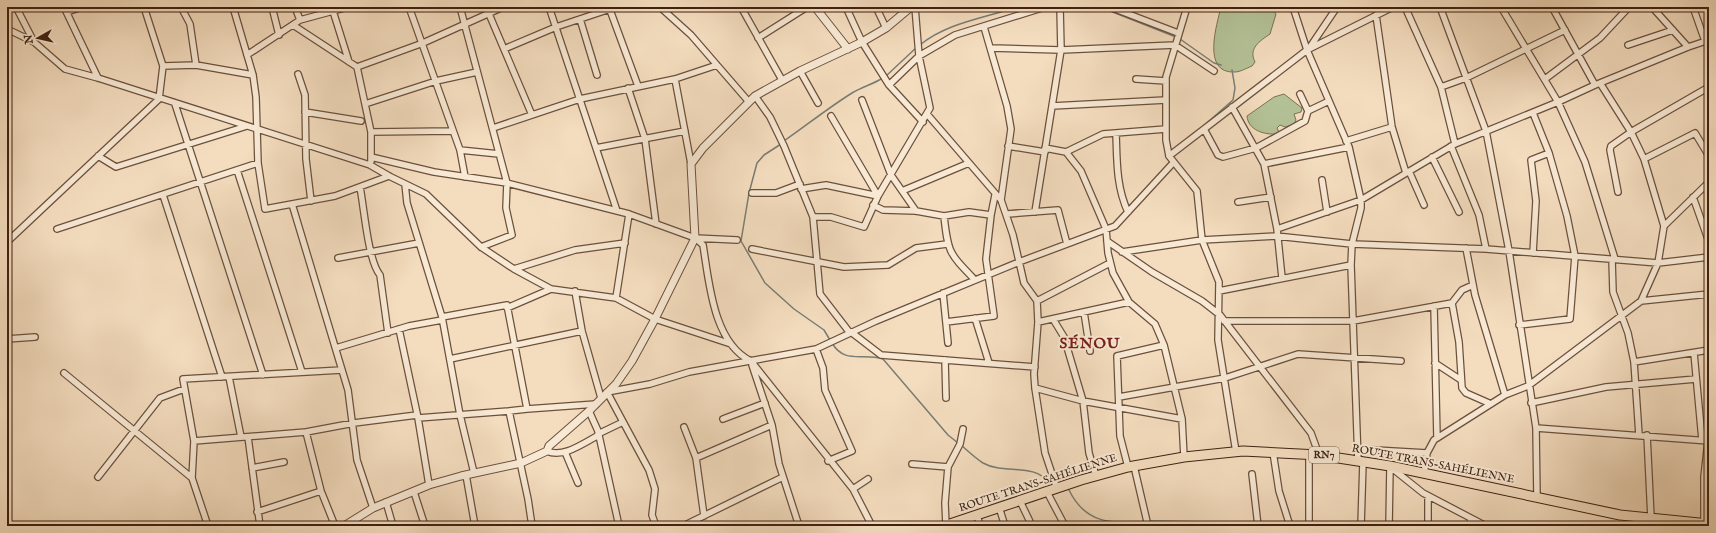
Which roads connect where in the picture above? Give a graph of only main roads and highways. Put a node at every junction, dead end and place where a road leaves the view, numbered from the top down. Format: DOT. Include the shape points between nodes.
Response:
graph roads {
  1 [pos="1695,524"];
  2 [pos="1707,524"];
  3 [pos="945,526"];
  1 -- 2 [label="highway, ROUTE TRANS-SAHÉLIENNE / RN7"];
  1 -- 3 [label="highway, ROUTE TRANS-SAHÉLIENNE / RN7" via="1620,514 1361,461 1309,454 1236,452 1184,457 1131,467 1020,500"];
}
